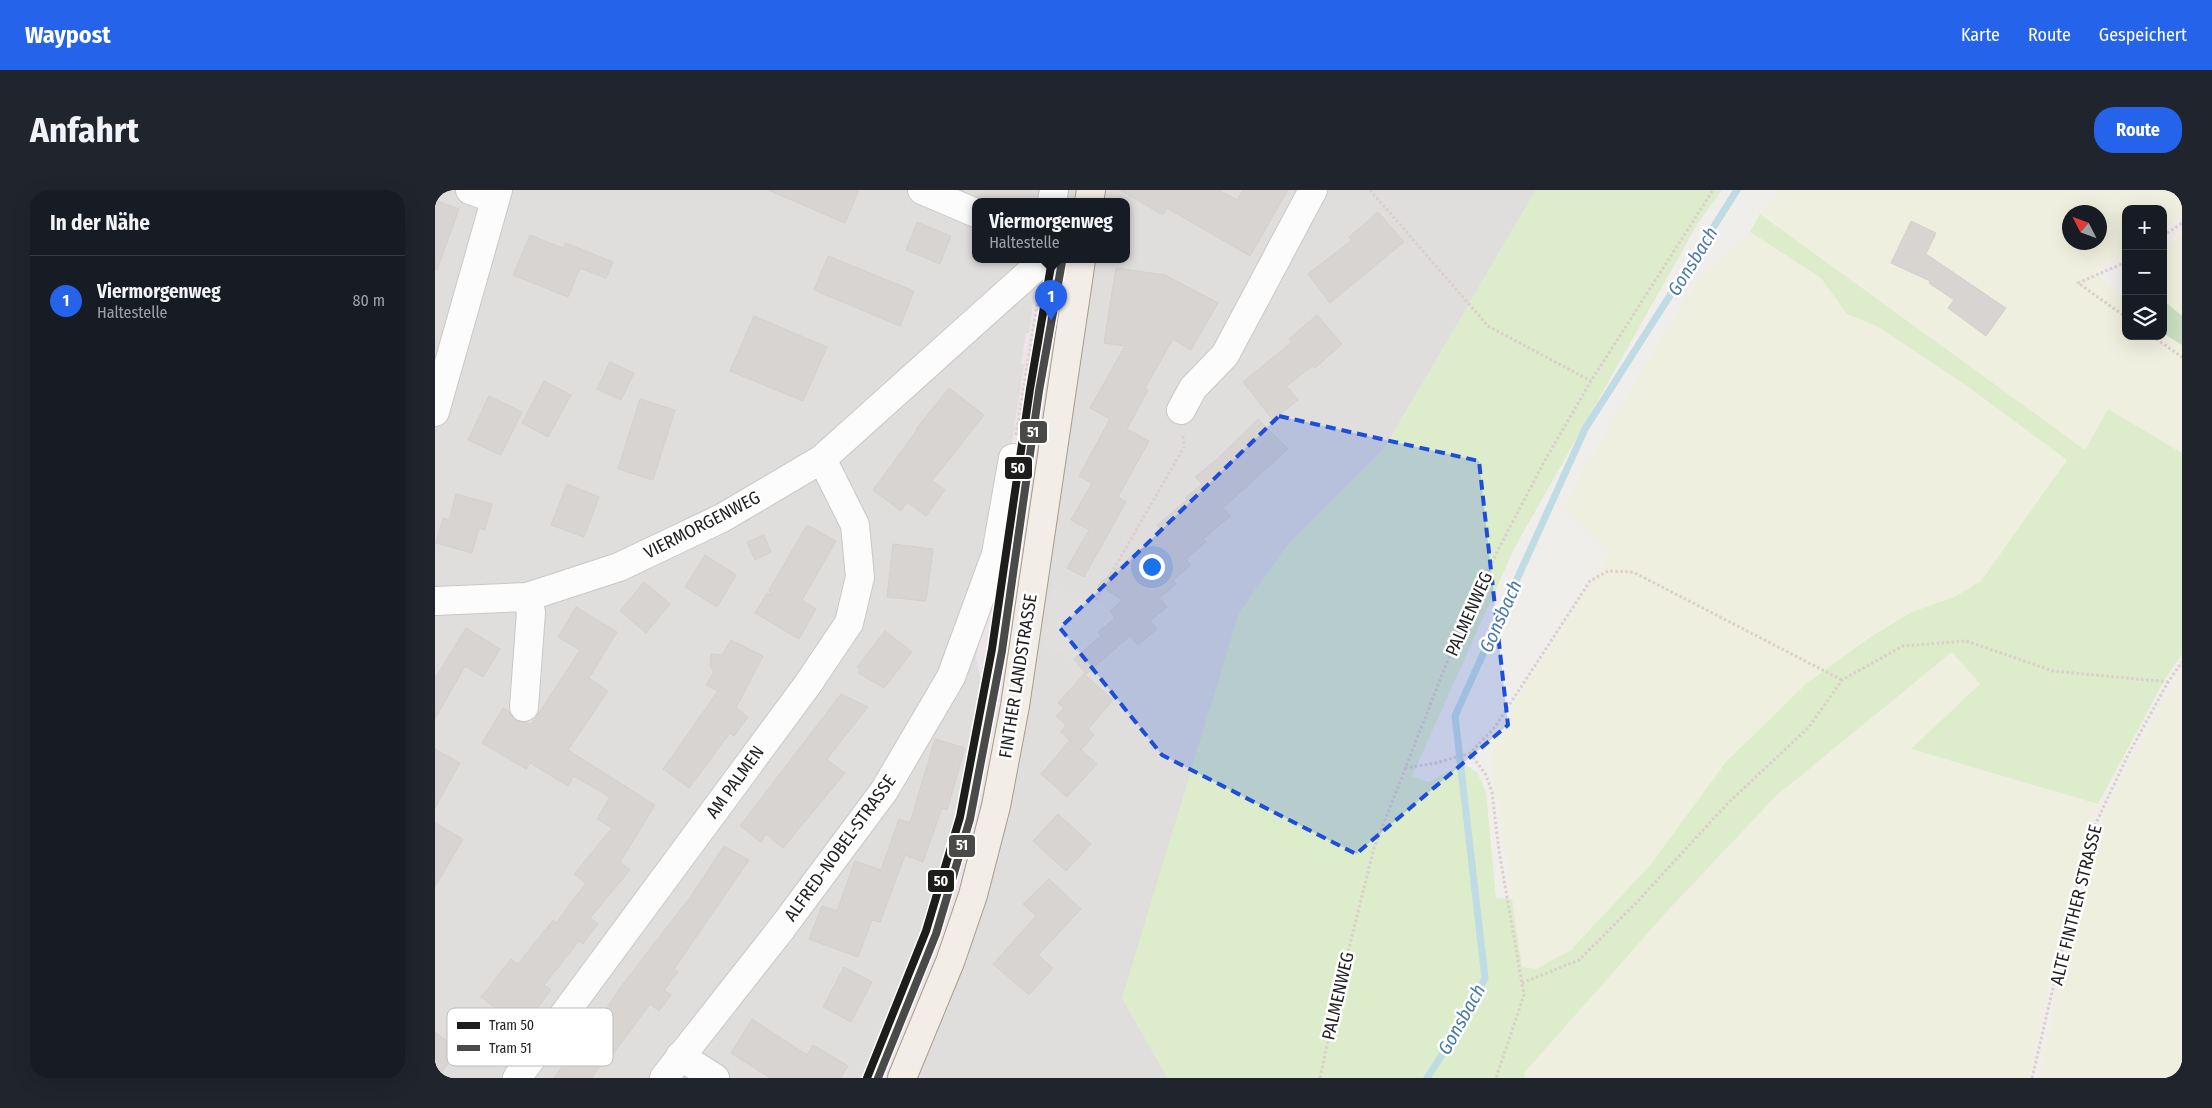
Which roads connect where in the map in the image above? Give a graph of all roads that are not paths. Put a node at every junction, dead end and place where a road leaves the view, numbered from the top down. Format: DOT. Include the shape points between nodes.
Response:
graph roads {
  1 [pos="470,190"];
  2 [pos="922,190"];
  3 [pos="1313,190"];
  4 [pos="497,195"];
  5 [pos="972,210"];
  6 [pos="1038,263"];
  7 [pos="1081,263"];
  8 [pos="1181,410"];
  9 [pos="435,412"];
  10 [pos="1014,451"];
  11 [pos="823,459"];
  12 [pos="527,597"];
  13 [pos="435,601"];
  14 [pos="523,706"];
  15 [pos="569,1008"];
  16 [pos="680,1056"];
  17 [pos="526,1066"];
  18 [pos="517,1078"];
  19 [pos="664,1078"];
  20 [pos="715,1078"];
  21 [pos="902,1078"];
  1 -- 4 [label="street"];
  2 -- 5 [label="street"];
  3 -- 8 [label="street" via="1225,355 1193,388"];
  4 -- 9 [label="street"];
  6 -- 11 [label="street, VIERMORGENWEG"];
  7 -- 21 [label="main road, FINTHER LANDSTRASSE" via="1016,696 996,806 973,895 950,962"];
  10 -- 16 [label="street, ALFRED-NOBEL-STRASSE" via="996,554 951,677 883,792 783,928"];
  11 -- 12 [label="street, VIERMORGENWEG" via="722,518 619,567"];
  11 -- 15 [label="street, AM PALMEN" via="855,525 860,577 849,623 808,684"];
  12 -- 13 [label="street, VIERMORGENWEG"];
  12 -- 14 [label="street" via="531,612"];
  16 -- 19 [label="street, ALFRED-NOBEL-STRASSE"];
  16 -- 20 [label="street"];
  17 -- 18 [label="street, AM PALMEN"];
}
